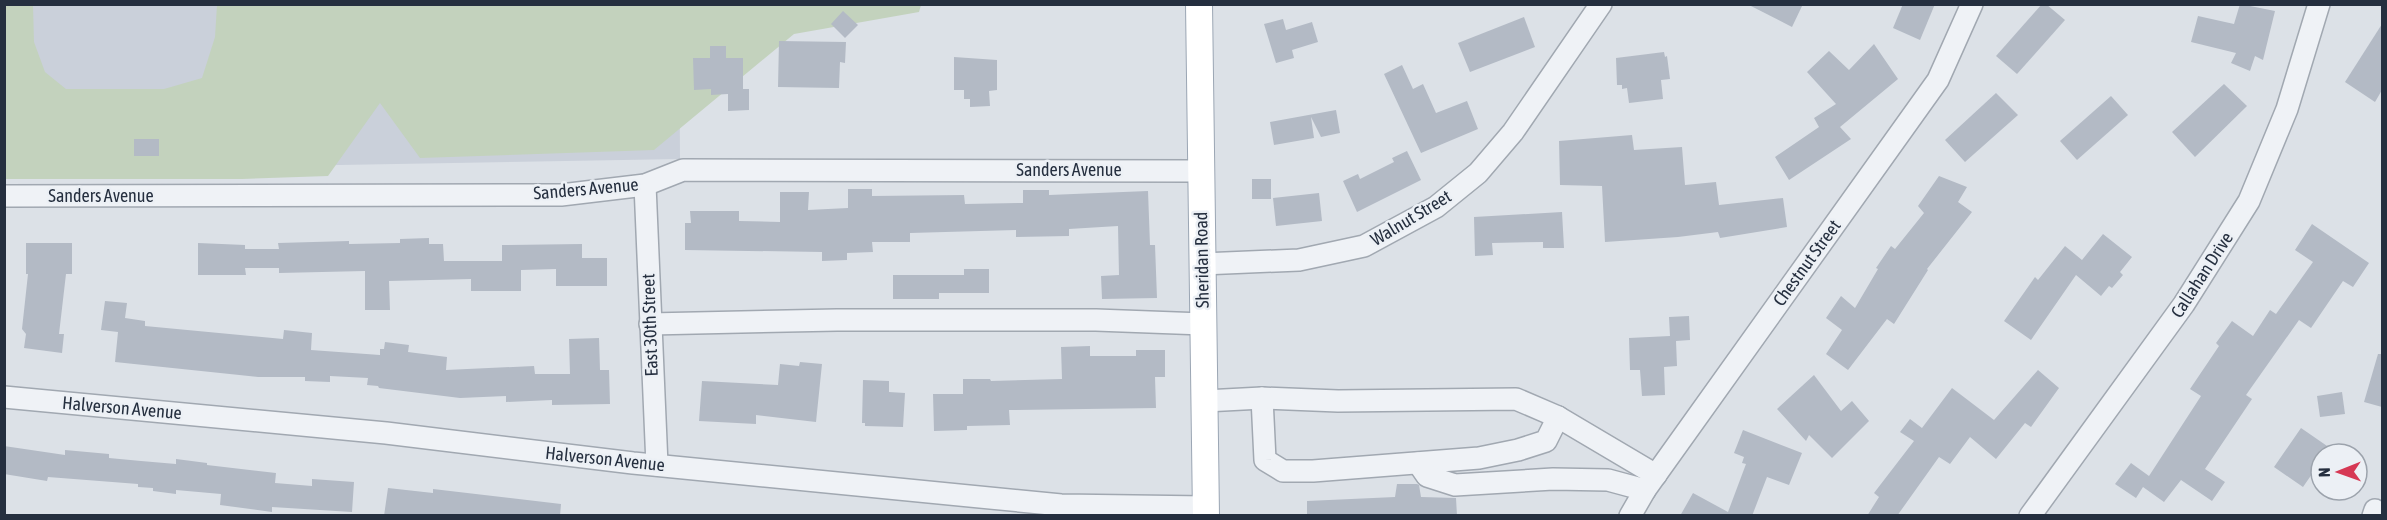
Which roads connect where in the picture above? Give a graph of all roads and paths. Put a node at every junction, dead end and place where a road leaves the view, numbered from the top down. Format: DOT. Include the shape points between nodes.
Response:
graph roads {
  1 [pos="1199,4"];
  2 [pos="1601,4"];
  3 [pos="1972,4"];
  4 [pos="2319,4"];
  5 [pos="1201,171"];
  6 [pos="645,185"];
  7 [pos="4,196"];
  8 [pos="1202,264"];
  9 [pos="650,324"];
  10 [pos="1203,324"];
  11 [pos="4,398"];
  12 [pos="1262,398"];
  13 [pos="1205,401"];
  14 [pos="1558,417"];
  15 [pos="1418,463"];
  16 [pos="657,465"];
  17 [pos="1651,483"];
  18 [pos="1206,511"];
  19 [pos="1630,516"];
  20 [pos="2030,516"];
  1 -- 5 [label="main road, Sheridan Road"];
  2 -- 8 [label="street, Walnut Street" via="1513,132 1478,173 1436,207 1364,246 1299,260"];
  3 -- 17 [label="street, Chestnut Street" via="1938,80"];
  4 -- 20 [label="street, Callahan Drive" via="2287,109 2249,201 2184,304"];
  5 -- 6 [label="street, Sanders Avenue" via="682,170"];
  5 -- 8 [label="main road, Sheridan Road"];
  6 -- 7 [label="street, Sanders Avenue" via="561,195"];
  6 -- 9 [label="street, East 30th Street"];
  8 -- 10 [label="main road, Sheridan Road"];
  9 -- 10 [label="street" via="837,320"];
  9 -- 16 [label="street, East 30th Street"];
  10 -- 13 [label="main road, Sheridan Road"];
  11 -- 16 [label="street, Halverson Avenue" via="386,433"];
  12 -- 13 [label="street"];
  12 -- 14 [label="street" via="1516,399"];
  12 -- 15 [label="street" via="1265,460 1283,471"];
  13 -- 18 [label="main road, Sheridan Road"];
  14 -- 15 [label="street" via="1546,441 1479,458"];
  14 -- 17 [label="street"];
  15 -- 17 [label="street" via="1427,476 1455,485 1553,479"];
  16 -- 18 [label="street, Halverson Avenue" via="1061,505"];
  17 -- 19 [label="street, Chestnut Street"];
}
